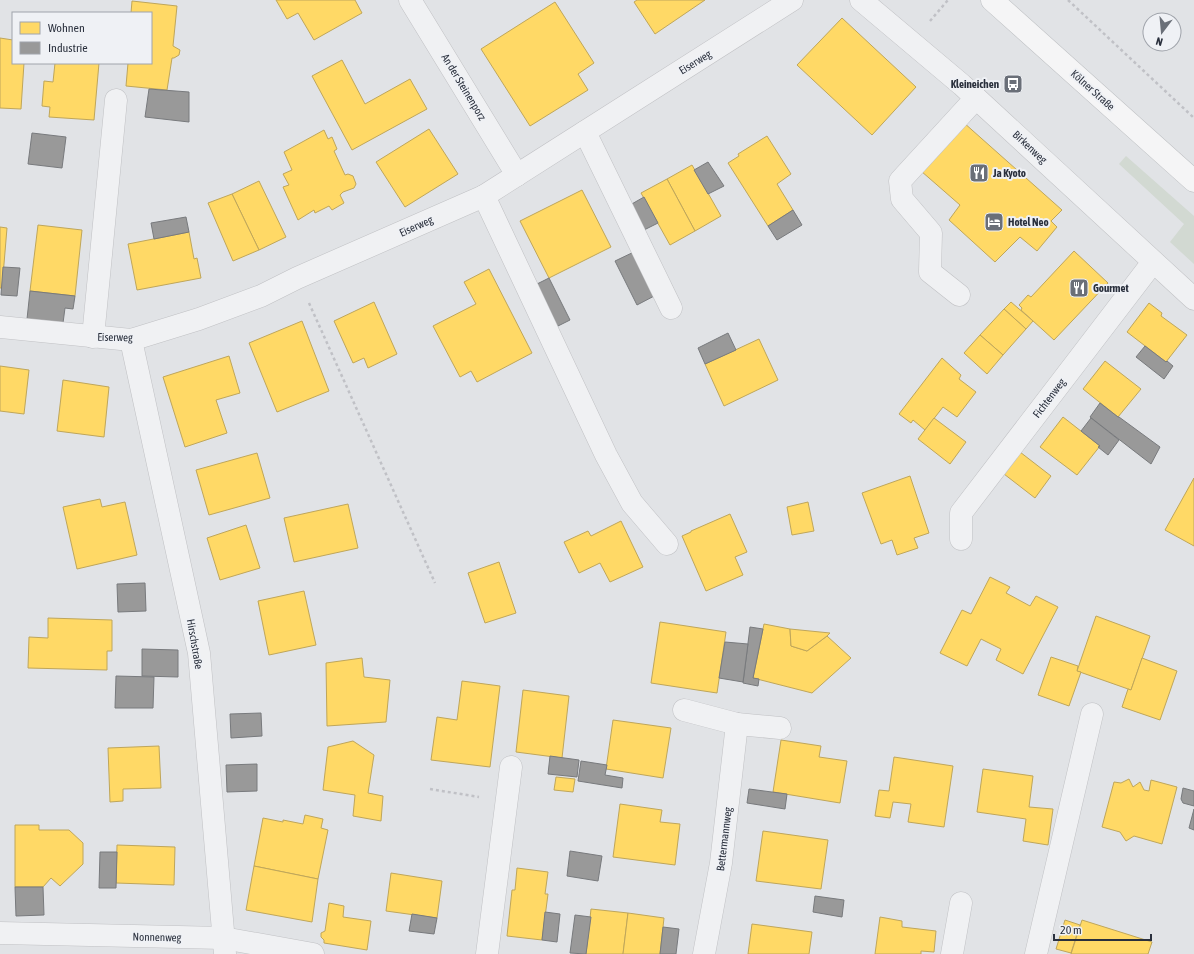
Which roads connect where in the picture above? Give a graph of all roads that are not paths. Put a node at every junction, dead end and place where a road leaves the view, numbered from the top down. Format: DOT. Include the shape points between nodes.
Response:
graph roads {
  1 [pos="410,0"];
  2 [pos="792,0"];
  3 [pos="862,0"];
  4 [pos="992,0"];
  5 [pos="976,98"];
  6 [pos="116,100"];
  7 [pos="585,132"];
  8 [pos="517,175"];
  9 [pos="1194,181"];
  10 [pos="484,196"];
  11 [pos="1153,262"];
  12 [pos="959,295"];
  13 [pos="1194,299"];
  14 [pos="672,308"];
  15 [pos="0,327"];
  16 [pos="92,337"];
  17 [pos="130,340"];
  18 [pos="961,539"];
  19 [pos="667,544"];
  20 [pos="684,710"];
  21 [pos="1092,714"];
  22 [pos="737,724"];
  23 [pos="780,728"];
  24 [pos="511,767"];
  25 [pos="961,903"];
  26 [pos="0,933"];
  27 [pos="224,946"];
  28 [pos="313,954"];
  29 [pos="486,954"];
  30 [pos="704,954"];
  31 [pos="952,954"];
  32 [pos="1036,954"];
  1 -- 8 [label="street, An der Steinenporz"];
  2 -- 7 [label="street, Eiserweg"];
  3 -- 5 [label="street, Birkenweg"];
  4 -- 9 [label="main road, Kölner Straße"];
  5 -- 11 [label="street, Birkenweg"];
  5 -- 12 [label="street" via="900,181 902,199 931,233 930,272"];
  6 -- 16 [label="street"];
  7 -- 8 [label="street, Eiserweg"];
  7 -- 14 [label="street"];
  8 -- 10 [label="street, Eiserweg"];
  10 -- 17 [label="street, Eiserweg" via="261,296 199,319"];
  10 -- 19 [label="street" via="606,454 632,503"];
  11 -- 13 [label="street, Birkenweg"];
  11 -- 18 [label="street, Fichtenweg" via="961,513"];
  15 -- 16 [label="street, Eiserweg"];
  16 -- 17 [label="street, Eiserweg"];
  17 -- 27 [label="street, Hirschstraße" via="199,653"];
  20 -- 22 [label="street"];
  21 -- 32 [label="street"];
  22 -- 23 [label="street"];
  22 -- 30 [label="street, Bettermannweg" via="721,863"];
  24 -- 29 [label="street"];
  25 -- 31 [label="street"];
  26 -- 27 [label="street, Nonnenweg"];
  27 -- 28 [label="street, Nonnenweg"];
}
